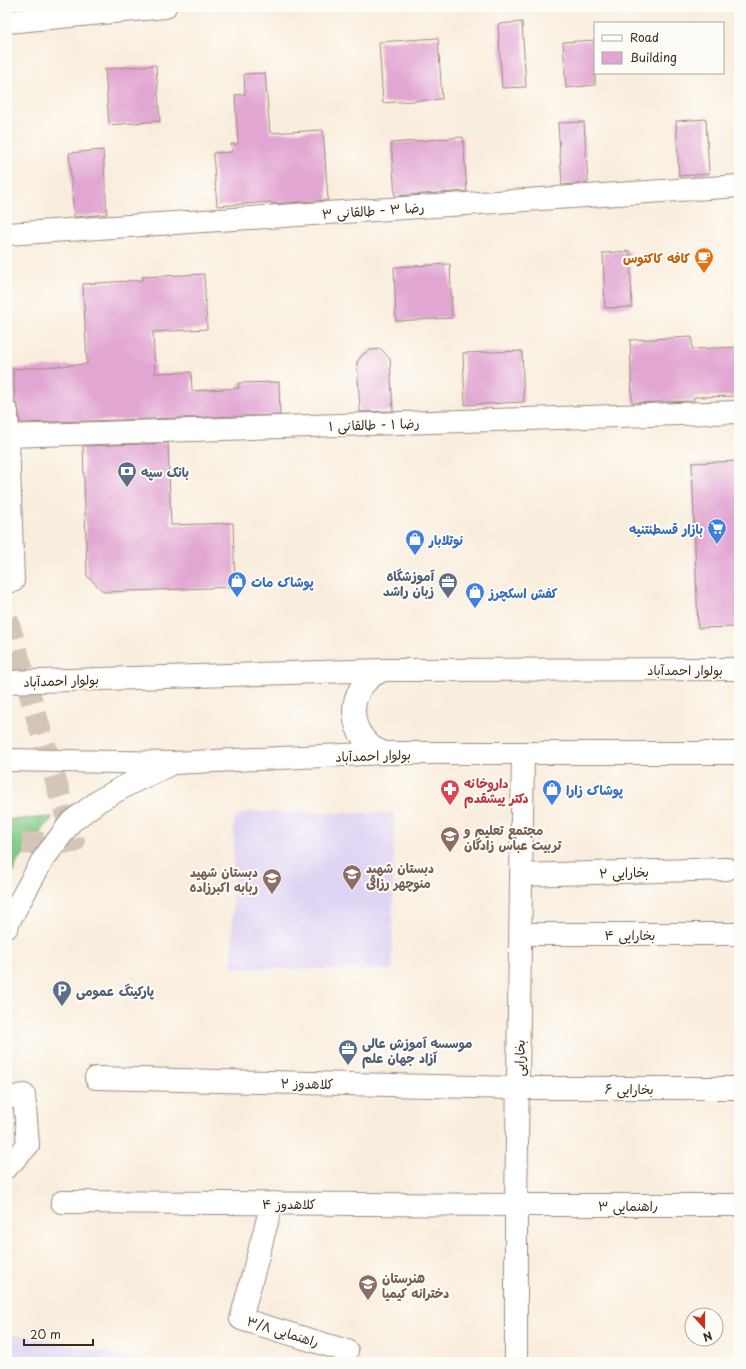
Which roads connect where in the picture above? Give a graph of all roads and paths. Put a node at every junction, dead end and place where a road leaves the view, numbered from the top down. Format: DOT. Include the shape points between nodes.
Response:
graph roads {
  1 [pos="165,7"];
  2 [pos="7,22"];
  3 [pos="739,186"];
  4 [pos="7,234"];
  5 [pos="7,412"];
  6 [pos="739,412"];
  7 [pos="8,436"];
  8 [pos="13,581"];
  9 [pos="739,669"];
  10 [pos="384,670"];
  11 [pos="13,680"];
  12 [pos="385,753"];
  13 [pos="523,753"];
  14 [pos="739,753"];
  15 [pos="7,760"];
  16 [pos="173,763"];
  17 [pos="727,869"];
  18 [pos="521,875"];
  19 [pos="7,927"];
  20 [pos="520,934"];
  21 [pos="739,934"];
  22 [pos="96,1078"];
  23 [pos="518,1088"];
  24 [pos="739,1088"];
  25 [pos="7,1098"];
  26 [pos="7,1167"];
  27 [pos="62,1202"];
  28 [pos="272,1203"];
  29 [pos="516,1205"];
  30 [pos="739,1205"];
  31 [pos="347,1350"];
  32 [pos="516,1362"];
  1 -- 2 [label="street"];
  3 -- 4 [label="street, رضا ۳ - طالقانی ۳"];
  5 -- 7 [label="street"];
  6 -- 7 [label="street, رضا ۱ - طالقانی ۱"];
  7 -- 8 [label="street"];
  9 -- 10 [label="street, بولوار احمدآباد"];
  10 -- 11 [label="street, بولوار احمدآباد"];
  10 -- 12 [label="street" via="372,676 362,686 354,712 356,726 363,738 373,748"];
  12 -- 13 [label="street, بولوار احمدآباد"];
  12 -- 16 [label="street, بولوار احمدآباد"];
  13 -- 14 [label="street, بولوار احمدآباد"];
  13 -- 18 [label="street, بخارایی"];
  15 -- 16 [label="street, بولوار احمدآباد"];
  16 -- 19 [label="street" via="100,800 71,822 42,861"];
  17 -- 18 [label="street, بخارایی ۲"];
  18 -- 20 [label="street, بخارایی"];
  20 -- 21 [label="street, بخارایی ۴"];
  20 -- 23 [label="street, بخارایی"];
  22 -- 23 [label="street, کلاهدوز ۲"];
  23 -- 24 [label="street, بخارایی ۶"];
  23 -- 29 [label="street, بخارایی"];
  25 -- 26 [label="street" via="24,1095 28,1145"];
  27 -- 28 [label="street, کلاهدوز ۴"];
  28 -- 29 [label="street, کلاهدوز ۴"];
  28 -- 31 [label="street, راهنمایی ۳/۸" via="241,1319"];
  29 -- 30 [label="street, راهنمایی ۳"];
  29 -- 32 [label="street, بخارایی"];
}
